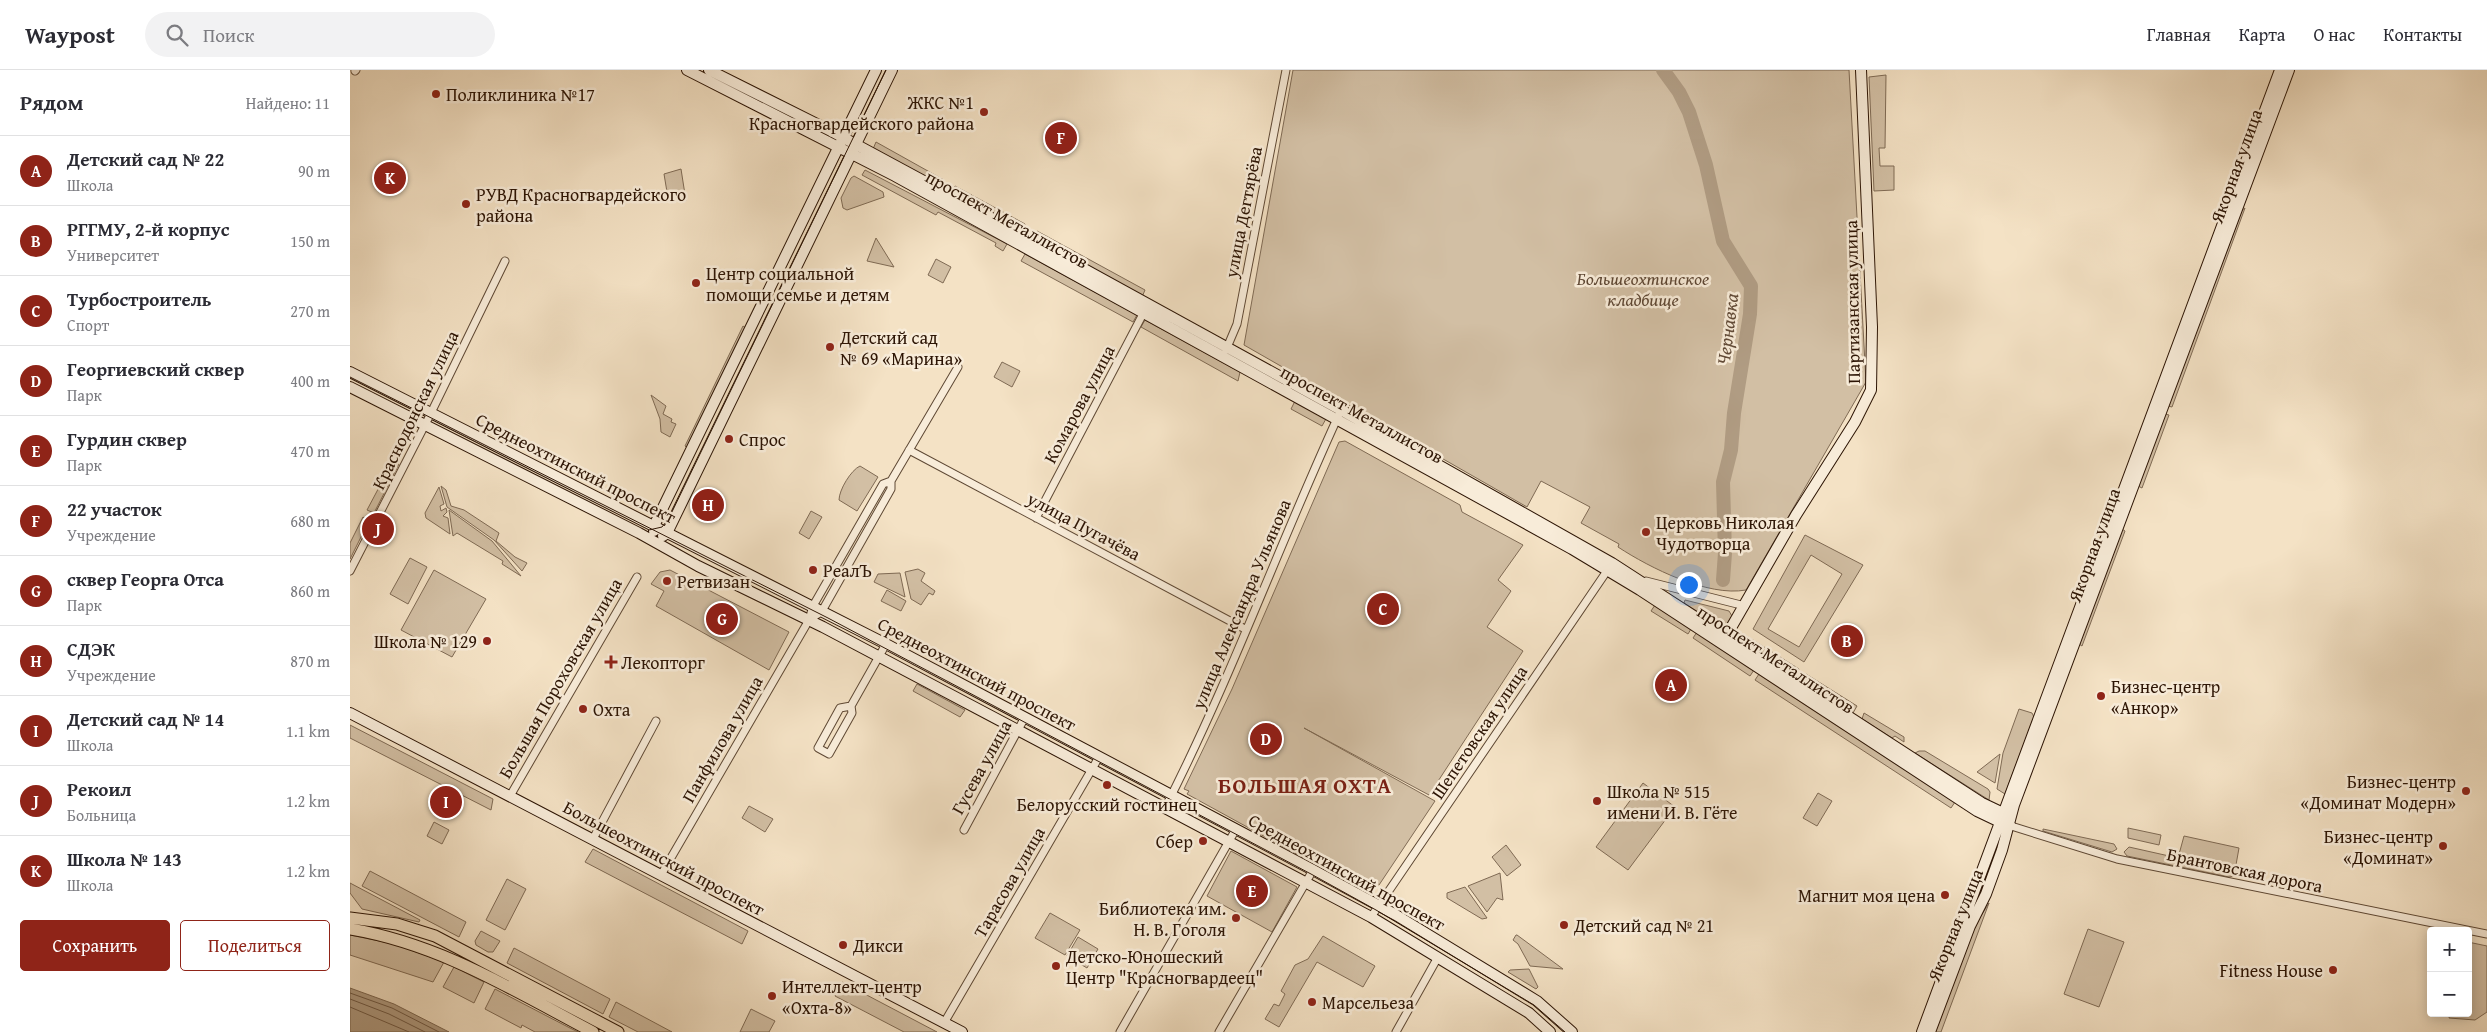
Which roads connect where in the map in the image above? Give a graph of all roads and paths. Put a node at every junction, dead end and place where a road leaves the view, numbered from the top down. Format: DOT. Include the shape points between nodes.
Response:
graph roads {
  1 [pos="688,70"];
  2 [pos="709,70"];
  3 [pos="876,70"];
  4 [pos="892,70"];
  5 [pos="1286,70"];
  6 [pos="1861,70"];
  7 [pos="2280,70"];
  8 [pos="2289,70"];
  9 [pos="842,142"];
  10 [pos="854,149"];
  11 [pos="505,261"];
  12 [pos="1146,309"];
  13 [pos="1225,352"];
  14 [pos="958,367"];
  15 [pos="350,372"];
  16 [pos="350,387"];
  17 [pos="431,412"];
  18 [pos="1339,415"];
  19 [pos="425,425"];
  20 [pos="909,450"];
  21 [pos="1036,518"];
  22 [pos="654,526"];
  23 [pos="667,533"];
  24 [pos="654,542"];
  25 [pos="1610,567"];
  26 [pos="350,571"];
  27 [pos="637,577"];
  28 [pos="1640,580"];
  29 [pos="1745,606"];
  30 [pos="818,608"];
  31 [pos="810,620"];
  32 [pos="1245,629"];
  33 [pos="1725,640"];
  34 [pos="886,644"];
  35 [pos="879,656"];
  36 [pos="851,706"];
  37 [pos="350,713"];
  38 [pos="1025,718"];
  39 [pos="656,721"];
  40 [pos="1018,730"];
  41 [pos="1099,757"];
  42 [pos="1093,769"];
  43 [pos="1172,795"];
  44 [pos="510,796"];
  45 [pos="1165,808"];
  46 [pos="2004,820"];
  47 [pos="1236,829"];
  48 [pos="964,830"];
  49 [pos="593,839"];
  50 [pos="1228,841"];
  51 [pos="1313,870"];
  52 [pos="661,875"];
  53 [pos="1306,882"];
  54 [pos="1379,906"];
  55 [pos="1371,917"];
  56 [pos="350,918"];
  57 [pos="350,929"];
  58 [pos="2487,934"];
  59 [pos="1438,957"];
  60 [pos="944,1023"];
  61 [pos="593,1032"];
  62 [pos="618,1032"];
  63 [pos="962,1032"];
  64 [pos="1120,1032"];
  65 [pos="1220,1032"];
  66 [pos="1396,1032"];
  67 [pos="1550,1032"];
  68 [pos="1572,1032"];
  69 [pos="1922,1032"];
  70 [pos="1930,1032"];
  1 -- 9 [label="street, проспект Металлистов"];
  2 -- 9 [label="street, проспект Металлистов"];
  3 -- 9 [label="street"];
  4 -- 10 [label="street"];
  5 -- 13 [label="street, улица Дегтярёва" via="1237,324"];
  6 -- 29 [label="street, Партизанская улица" via="1872,327 1871,390"];
  7 -- 46 [label="street, Якорная улица"];
  8 -- 46 [label="street, Якорная улица" via="2014,806"];
  9 -- 10 [label="street, проспект Металлистов"];
  9 -- 22 [label="street"];
  10 -- 12 [label="street, проспект Металлистов"];
  10 -- 23 [label="street"];
  11 -- 17 [label="street, Краснодонская улица"];
  12 -- 13 [label="street, проспект Металлистов"];
  12 -- 21 [label="street, Комарова улица"];
  13 -- 18 [label="street, проспект Металлистов"];
  14 -- 20 [label="street, Панфилова улица"];
  15 -- 17 [label="street, Среднеохтинский проспект"];
  16 -- 19 [label="street, Среднеохтинский проспект"];
  17 -- 19 [label="street, Краснодонская улица"];
  17 -- 22 [label="street, Среднеохтинский проспект"];
  18 -- 25 [label="street, проспект Металлистов"];
  18 -- 32 [label="street, улица Александра Ульянова"];
  19 -- 24 [label="street, Среднеохтинский проспект"];
  19 -- 26 [label="street, Краснодонская улица"];
  20 -- 21 [label="street, улица Пугачёва"];
  20 -- 30 [label="street, Панфилова улица" via="891,489"];
  21 -- 32 [label="street, улица Пугачёва"];
  22 -- 23 [label="street, Среднеохтинский проспект"];
  22 -- 24 [label="street"];
  23 -- 24 [label="street"];
  23 -- 30 [label="street, Среднеохтинский проспект"];
  24 -- 31 [label="street, Среднеохтинский проспект"];
  25 -- 28 [label="street, проспект Металлистов"];
  25 -- 33 [label="street, проспект Металлистов"];
  25 -- 54 [label="street, Шепетовская улица"];
  27 -- 44 [label="street, Большая Пороховская улица"];
  28 -- 29 [label="street"];
  28 -- 33 [label="street, проспект Металлистов"];
  29 -- 33 [label="street, Партизанская улица"];
  30 -- 31 [label="street, Панфилова улица"];
  30 -- 34 [label="street, Среднеохтинский проспект"];
  31 -- 35 [label="street, Среднеохтинский проспект"];
  31 -- 52 [label="street, Панфилова улица"];
  32 -- 43 [label="street, улица Александра Ульянова" via="1210,716"];
  33 -- 46 [label="street, проспект Металлистов" via="1977,810"];
  34 -- 35 [label="street"];
  34 -- 38 [label="street, Среднеохтинский проспект"];
  35 -- 36 [label="street"];
  35 -- 40 [label="street, Среднеохтинский проспект"];
  36 -- 36 [label="street" via="852,712 829,754 818,748 840,708"];
  37 -- 44 [label="street, Большеохтинский проспект"];
  38 -- 40 [label="street, Гусева улица"];
  38 -- 41 [label="street, Среднеохтинский проспект"];
  39 -- 49 [label="street"];
  40 -- 42 [label="street, Среднеохтинский проспект"];
  40 -- 48 [label="street, Гусева улица"];
  41 -- 42 [label="street, Тарасова улица"];
  41 -- 43 [label="street, Среднеохтинский проспект"];
  42 -- 45 [label="street, Среднеохтинский проспект"];
  42 -- 60 [label="street, Тарасова улица"];
  43 -- 45 [label="street, улица Александра Ульянова"];
  43 -- 47 [label="street, Среднеохтинский проспект"];
  44 -- 49 [label="street, Большеохтинский проспект"];
  45 -- 50 [label="street, Среднеохтинский проспект"];
  46 -- 58 [label="street, Брантовская дорога" via="2117,859"];
  46 -- 69 [label="street, Якорная улица"];
  46 -- 70 [label="street, Якорная улица" via="1986,894 1970,926"];
  47 -- 50 [label="street"];
  47 -- 51 [label="street, Среднеохтинский проспект"];
  49 -- 52 [label="street, Большеохтинский проспект"];
  50 -- 53 [label="street, Среднеохтинский проспект"];
  50 -- 64 [label="street"];
  51 -- 53 [label="street"];
  51 -- 54 [label="street, Среднеохтинский проспект"];
  52 -- 60 [label="street, Большеохтинский проспект"];
  53 -- 55 [label="street, Среднеохтинский проспект"];
  53 -- 65 [label="street"];
  54 -- 55 [label="street, Шепетовская улица"];
  54 -- 68 [label="street, Среднеохтинский проспект" via="1537,1001"];
  55 -- 59 [label="street, Среднеохтинский проспект"];
  56 -- 62 [label="main road" via="397,924 435,936"];
  57 -- 61 [label="main road" via="400,939 452,958"];
  59 -- 66 [label="street"];
  59 -- 67 [label="street, Среднеохтинский проспект" via="1529,1013"];
  60 -- 63 [label="street, Большеохтинский проспект"];
}
